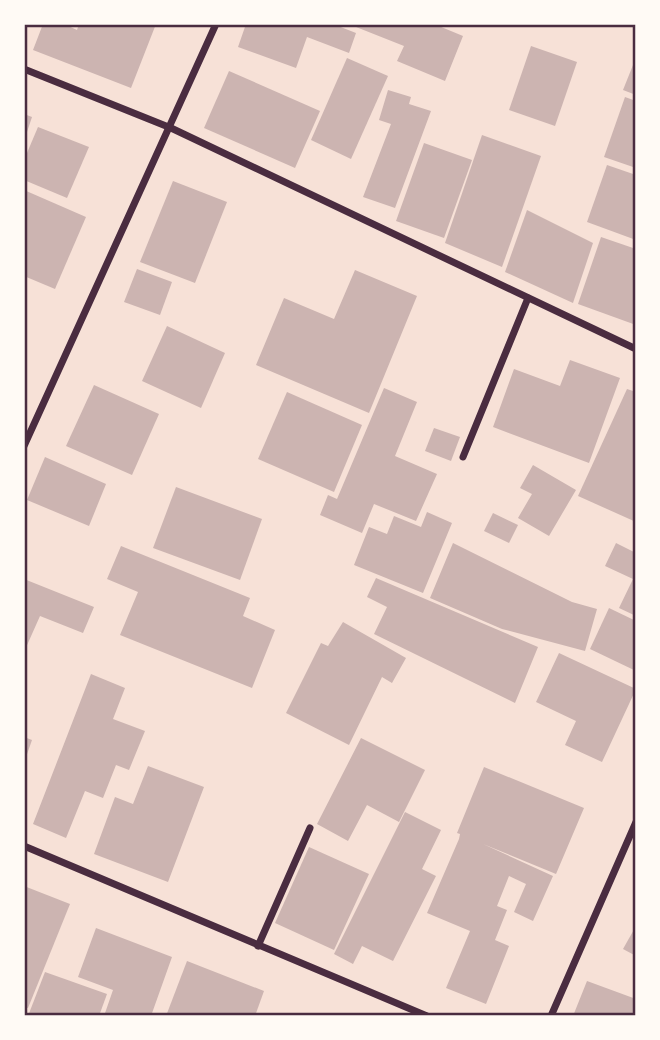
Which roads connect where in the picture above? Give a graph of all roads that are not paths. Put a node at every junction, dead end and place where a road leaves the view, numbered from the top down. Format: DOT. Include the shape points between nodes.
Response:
graph roads {
  1 [pos="216,24"];
  2 [pos="24,69"];
  3 [pos="172,128"];
  4 [pos="528,298"];
  5 [pos="635,349"];
  6 [pos="24,446"];
  7 [pos="463,457"];
  8 [pos="635,822"];
  9 [pos="310,828"];
  10 [pos="24,845"];
  11 [pos="258,946"];
  12 [pos="426,1016"];
  13 [pos="551,1016"];
  1 -- 3 [label="street"];
  2 -- 3 [label="street"];
  3 -- 4 [label="street"];
  3 -- 6 [label="street"];
  4 -- 5 [label="street"];
  4 -- 7 [label="street"];
  8 -- 13 [label="street"];
  9 -- 11 [label="street"];
  10 -- 11 [label="street"];
  11 -- 12 [label="street"];
}
